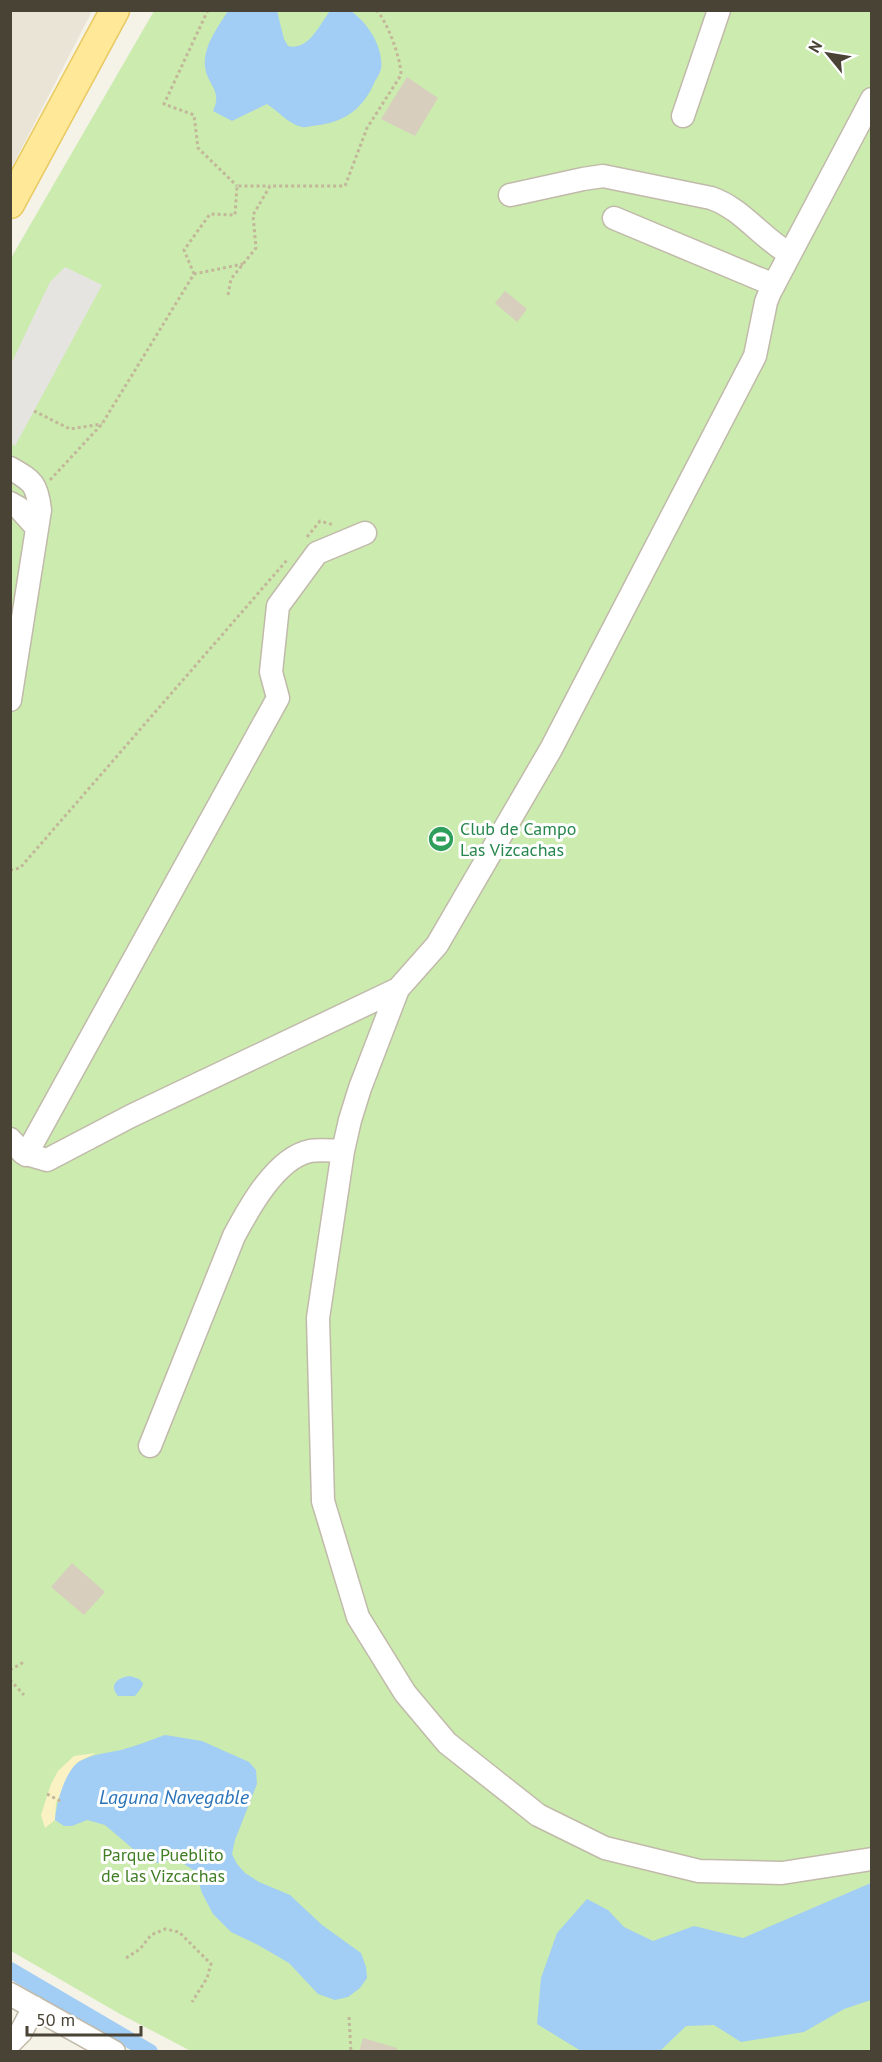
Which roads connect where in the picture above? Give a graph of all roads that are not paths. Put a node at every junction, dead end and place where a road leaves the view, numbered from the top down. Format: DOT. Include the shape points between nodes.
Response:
graph roads {
  1 [pos="115,10"];
  2 [pos="719,10"];
  3 [pos="872,99"];
  4 [pos="683,116"];
  5 [pos="510,195"];
  6 [pos="10,204"];
  7 [pos="614,218"];
  8 [pos="790,254"];
  9 [pos="774,285"];
  10 [pos="10,468"];
  11 [pos="10,503"];
  12 [pos="37,528"];
  13 [pos="365,533"];
  14 [pos="10,700"];
  15 [pos="398,989"];
  16 [pos="18,1147"];
  17 [pos="343,1151"];
  18 [pos="150,1446"];
  19 [pos="872,1859"];
  20 [pos="10,1994"];
  21 [pos="34,2007"];
  22 [pos="10,2043"];
  23 [pos="114,2052"];
  1 -- 6 [label="main road"];
  2 -- 4 [label="lane"];
  3 -- 8 [label="lane"];
  5 -- 8 [label="lane" via="603,176 711,198 727,204"];
  7 -- 9 [label="lane"];
  8 -- 9 [label="lane"];
  9 -- 15 [label="lane" via="766,302 755,356 551,749 437,945"];
  10 -- 12 [label="lane" via="32,481 38,492"];
  11 -- 12 [label="lane"];
  12 -- 14 [label="lane"];
  13 -- 16 [label="lane" via="316,553 278,606 271,672 278,698"];
  15 -- 16 [label="lane" via="47,1160"];
  15 -- 17 [label="lane" via="360,1088"];
  17 -- 18 [label="lane" via="310,1151 290,1160 265,1185 234,1236"];
  17 -- 19 [label="lane" via="318,1318 323,1501 358,1617 405,1693 447,1743 538,1815 605,1848 699,1871 782,1873"];
  20 -- 21 [label="lane"];
  21 -- 22 [label="lane" via="21,2032"];
  21 -- 23 [label="lane"];
}
